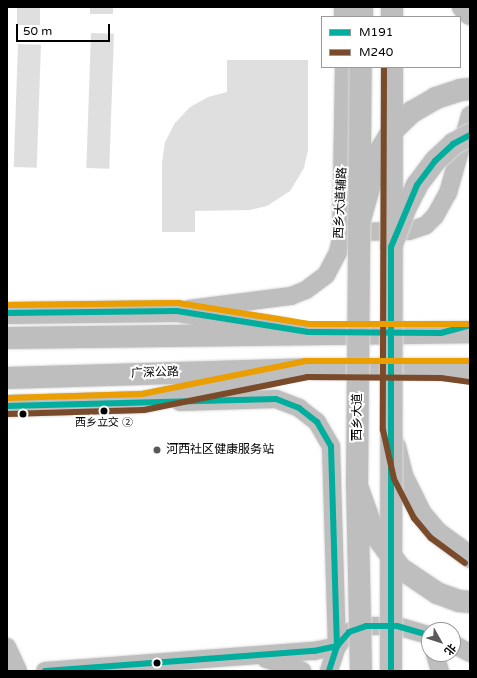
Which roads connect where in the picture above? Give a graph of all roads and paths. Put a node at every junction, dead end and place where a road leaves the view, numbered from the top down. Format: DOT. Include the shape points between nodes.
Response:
graph roads {
  1 [pos="463,7"];
  2 [pos="470,14"];
  3 [pos="344,68"];
  4 [pos="361,68"];
  5 [pos="392,68"];
  6 [pos="470,89"];
  7 [pos="470,116"];
  8 [pos="470,135"];
  9 [pos="350,227"];
  10 [pos="391,247"];
  11 [pos="177,310"];
  12 [pos="7,313"];
  13 [pos="470,325"];
  14 [pos="308,332"];
  15 [pos="470,332"];
  16 [pos="441,333"];
  17 [pos="7,338"];
  18 [pos="306,369"];
  19 [pos="470,369"];
  20 [pos="442,370"];
  21 [pos="470,374"];
  22 [pos="7,378"];
  23 [pos="143,402"];
  24 [pos="7,406"];
  25 [pos="391,429"];
  26 [pos="357,486"];
  27 [pos="470,557"];
  28 [pos="470,602"];
  29 [pos="407,628"];
  30 [pos="421,632"];
  31 [pos="421,639"];
  32 [pos="7,646"];
  33 [pos="337,646"];
  34 [pos="461,648"];
  35 [pos="470,653"];
  36 [pos="260,657"];
  37 [pos="18,671"];
  38 [pos="45,671"];
  39 [pos="302,671"];
  40 [pos="330,671"];
  41 [pos="361,671"];
  42 [pos="391,671"];
  1 -- 2 [label="main road"];
  3 -- 9 [label="street, 西乡大道辅路"];
  4 -- 9 [label="main road, 西乡大道, bridge"];
  5 -- 10 [label="main road, bridge"];
  6 -- 9 [label="main road, bridge" via="436,98 412,112 392,131 379,153"];
  7 -- 9 [label="street" via="450,188 436,216 426,225 409,231"];
  8 -- 10 [label="main road, bridge" via="439,157 417,185"];
  9 -- 11 [label="street, 西乡大道辅路" via="333,264 318,283 306,290 291,296"];
  9 -- 26 [label="main road, 西乡大道, bridge"];
  10 -- 25 [label="main road, bridge"];
  11 -- 12 [label="main road"];
  11 -- 14 [label="main road"];
  13 -- 16 [label="main road"];
  14 -- 16 [label="main road"];
  14 -- 17 [label="main road"];
  15 -- 16 [label="main road"];
  18 -- 20 [label="main road, 广深公路"];
  18 -- 22 [label="main road, 广深公路"];
  18 -- 23 [label="main road"];
  19 -- 20 [label="main road, 广深公路"];
  20 -- 21 [label="main road"];
  23 -- 24 [label="main road"];
  23 -- 33 [label="street" via="276,399 300,408 318,422 332,446"];
  25 -- 27 [label="main road, bridge" via="402,476 421,514 436,532"];
  25 -- 42 [label="main road, bridge"];
  26 -- 28 [label="main road, bridge" via="373,531 400,568 437,593"];
  26 -- 41 [label="main road, 西乡大道, bridge"];
  29 -- 30 [label="street"];
  29 -- 31 [label="street"];
  29 -- 33 [label="street" via="356,628"];
  32 -- 37 [label="street"];
  33 -- 36 [label="street"];
  33 -- 40 [label="street"];
  34 -- 35 [label="street"];
  36 -- 38 [label="street"];
  36 -- 39 [label="street"];
}
